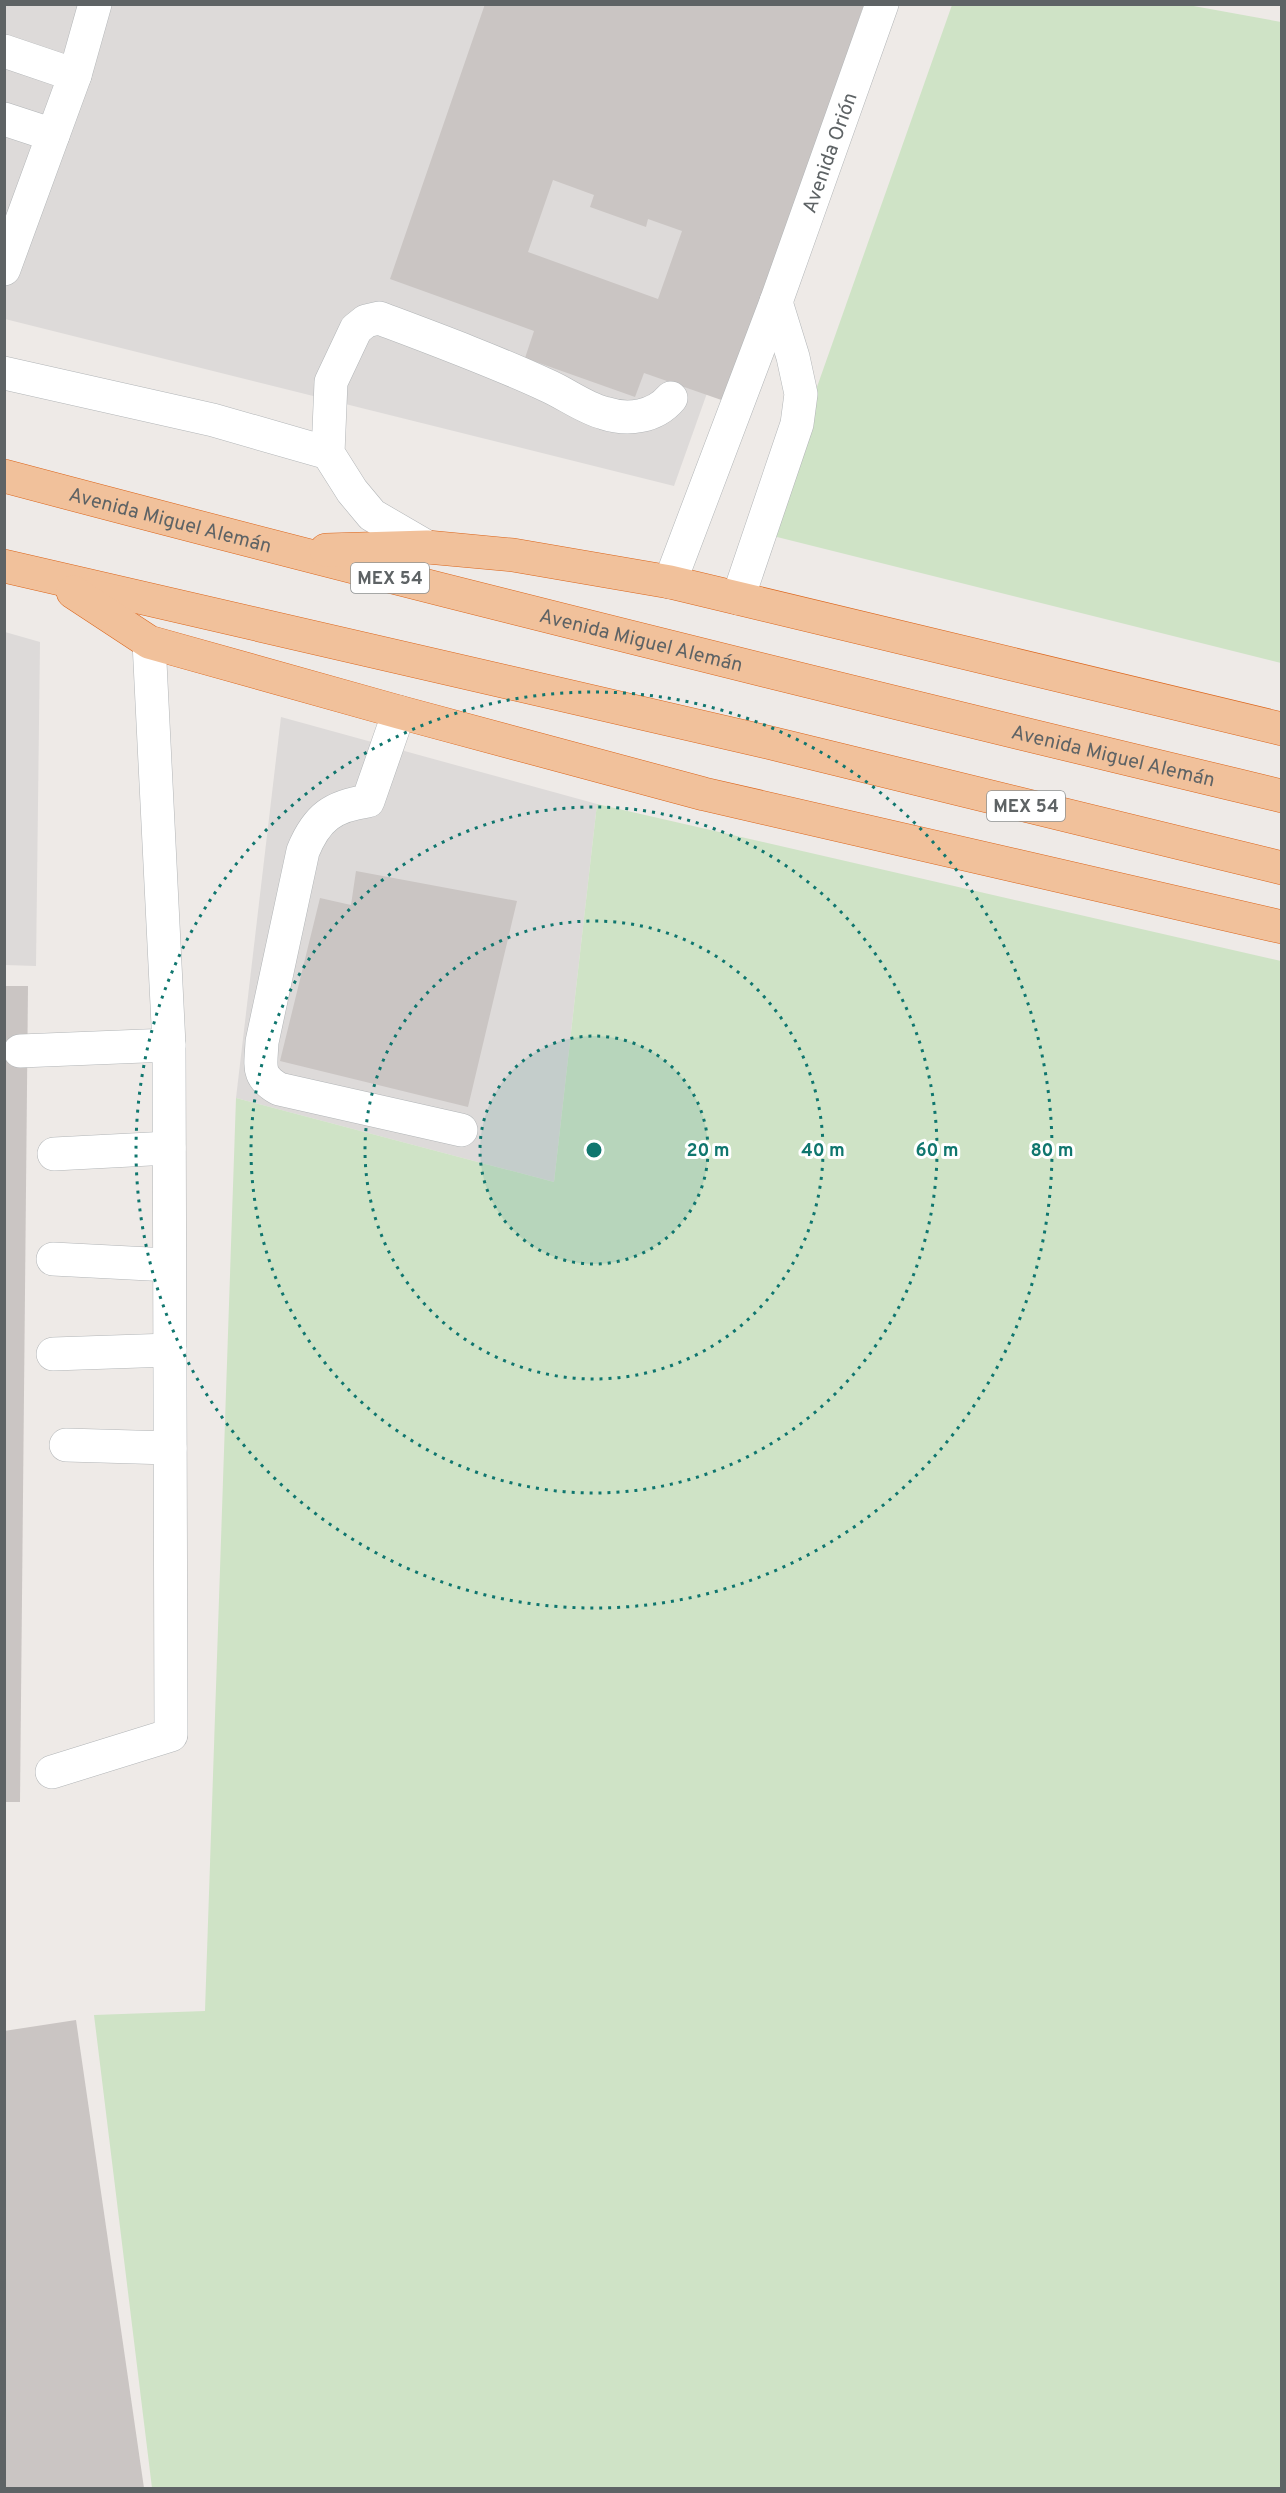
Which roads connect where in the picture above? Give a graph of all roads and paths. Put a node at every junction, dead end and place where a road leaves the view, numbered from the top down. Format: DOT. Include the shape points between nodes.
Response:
graph roads {
  1 [pos="95,4"];
  2 [pos="882,4"];
  3 [pos="4,51"];
  4 [pos="75,75"];
  5 [pos="4,119"];
  6 [pos="53,135"];
  7 [pos="4,269"];
  8 [pos="776,302"];
  9 [pos="4,373"];
  10 [pos="671,399"];
  11 [pos="328,453"];
  12 [pos="4,476"];
  13 [pos="427,547"];
  14 [pos="284,551"];
  15 [pos="4,566"];
  16 [pos="54,579"];
  17 [pos="670,582"];
  18 [pos="738,598"];
  19 [pos="149,642"];
  20 [pos="399,712"];
  21 [pos="1281,729"];
  22 [pos="1281,796"];
  23 [pos="1281,868"];
  24 [pos="1281,927"];
  25 [pos="169,1045"];
  26 [pos="20,1051"];
  27 [pos="461,1130"];
  28 [pos="169,1148"];
  29 [pos="54,1154"];
  30 [pos="53,1259"];
  31 [pos="169,1264"];
  32 [pos="170,1350"];
  33 [pos="53,1354"];
  34 [pos="66,1444"];
  35 [pos="170,1448"];
  36 [pos="52,1772"];
  1 -- 4 [label="street"];
  2 -- 8 [label="street, Avenida Orión"];
  3 -- 4 [label="street"];
  4 -- 6 [label="street"];
  5 -- 6 [label="street"];
  6 -- 7 [label="street"];
  8 -- 17 [label="street, Avenida Orión"];
  8 -- 18 [label="street" via="801,394 797,424"];
  9 -- 11 [label="street" via="213,420"];
  10 -- 11 [label="street" via="660,411 634,417 604,413 547,385 379,318 356,329 331,382"];
  11 -- 13 [label="street" via="372,515"];
  12 -- 14 [label="highway, Avenida Miguel Alemán / MEX 54"];
  13 -- 14 [label="highway"];
  13 -- 17 [label="highway" via="513,555"];
  14 -- 22 [label="highway, Avenida Miguel Alemán / MEX 54" via="777,676"];
  15 -- 16 [label="highway, MEX 54"];
  16 -- 19 [label="highway"];
  16 -- 23 [label="highway, MEX 54" via="771,743"];
  17 -- 18 [label="highway"];
  18 -- 21 [label="highway"];
  19 -- 20 [label="highway"];
  19 -- 25 [label="street"];
  20 -- 24 [label="highway" via="704,794"];
  20 -- 27 [label="street" via="369,801 343,805 328,814 311,831 303,851 262,1042 260,1070 266,1081 279,1089"];
  25 -- 26 [label="street"];
  25 -- 28 [label="street"];
  28 -- 29 [label="street"];
  28 -- 31 [label="street"];
  30 -- 31 [label="street"];
  31 -- 32 [label="street"];
  32 -- 33 [label="street"];
  32 -- 35 [label="street"];
  34 -- 35 [label="street"];
  35 -- 36 [label="street" via="171,1735"];
}
